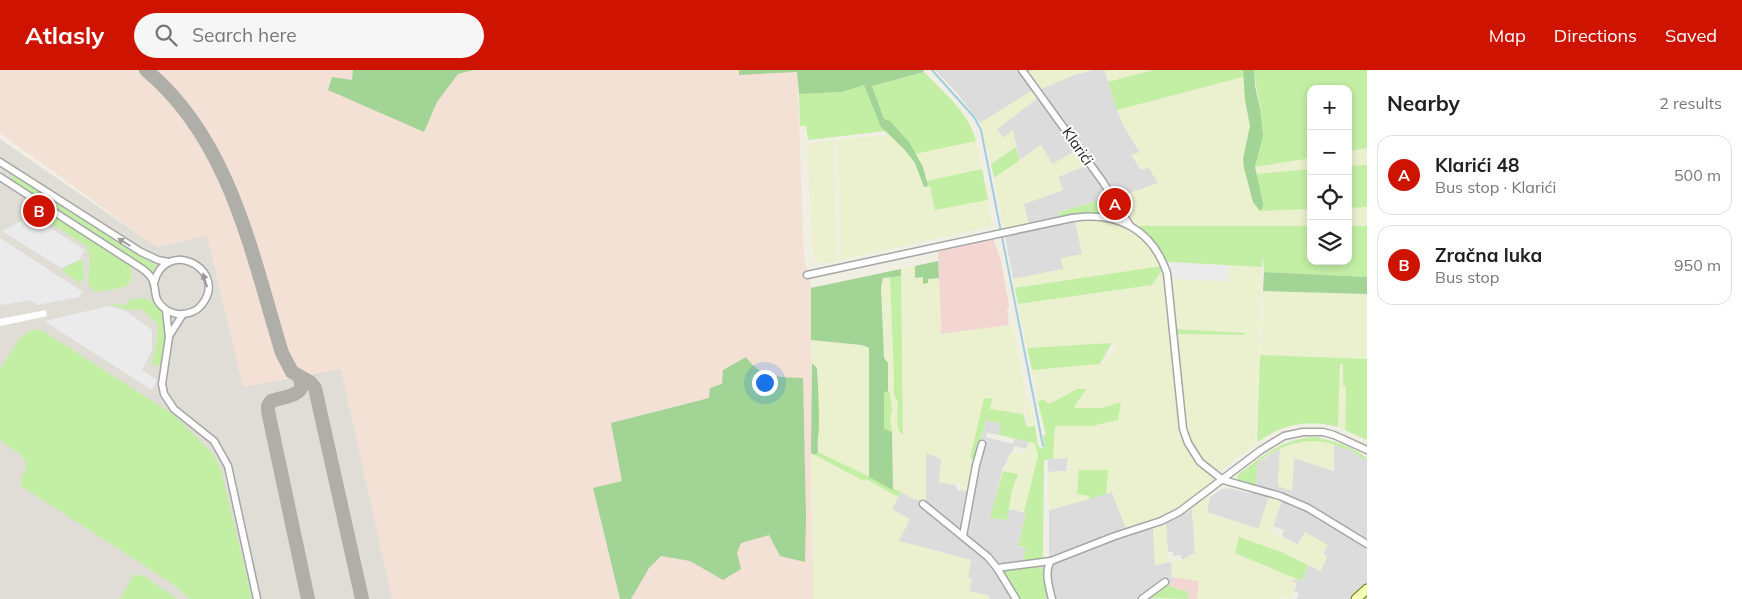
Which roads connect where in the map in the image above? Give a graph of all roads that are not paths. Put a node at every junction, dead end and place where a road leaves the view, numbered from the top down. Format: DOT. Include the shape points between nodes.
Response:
graph roads {
  1 [pos="1022,70"];
  2 [pos="0,162"];
  3 [pos="0,177"];
  4 [pos="1130,225"];
  5 [pos="168,262"];
  6 [pos="808,275"];
  7 [pos="154,283"];
  8 [pos="166,310"];
  9 [pos="183,314"];
  10 [pos="169,337"];
  11 [pos="982,444"];
  12 [pos="1367,450"];
  13 [pos="1223,480"];
  14 [pos="923,504"];
  15 [pos="963,536"];
  16 [pos="1367,544"];
  17 [pos="1052,561"];
  18 [pos="997,568"];
  19 [pos="1165,582"];
  20 [pos="1367,589"];
  21 [pos="258,599"];
  22 [pos="1016,599"];
  23 [pos="1052,599"];
  24 [pos="1142,599"];
  25 [pos="1356,599"];
  1 -- 4 [label="street, Klarići"];
  5 -- 2 [label="street, one-way" via="141,252"];
  3 -- 7 [label="street" via="131,261"];
  4 -- 6 [label="street" via="1094,216 1072,218"];
  4 -- 13 [label="street" via="1153,244 1167,272 1185,436 1200,462"];
  5 -- 7 [label="street"];
  9 -- 5 [label="street, one-way" via="196,310 204,302 208,292 206,278 192,262"];
  7 -- 8 [label="street" via="156,300"];
  8 -- 9 [label="street"];
  8 -- 10 [label="street"];
  9 -- 10 [label="street"];
  10 -- 21 [label="street" via="162,384 164,394 174,410 214,441 225,458"];
  11 -- 15 [label="street"];
  12 -- 13 [label="street" via="1323,432 1293,434 1262,450"];
  13 -- 16 [label="street" via="1280,496 1308,508"];
  13 -- 17 [label="street" via="1170,516"];
  14 -- 15 [label="street"];
  15 -- 18 [label="street"];
  17 -- 18 [label="street"];
  17 -- 23 [label="street" via="1047,574"];
  18 -- 22 [label="street"];
  19 -- 24 [label="street"];
  20 -- 25 [label="street"];
}
